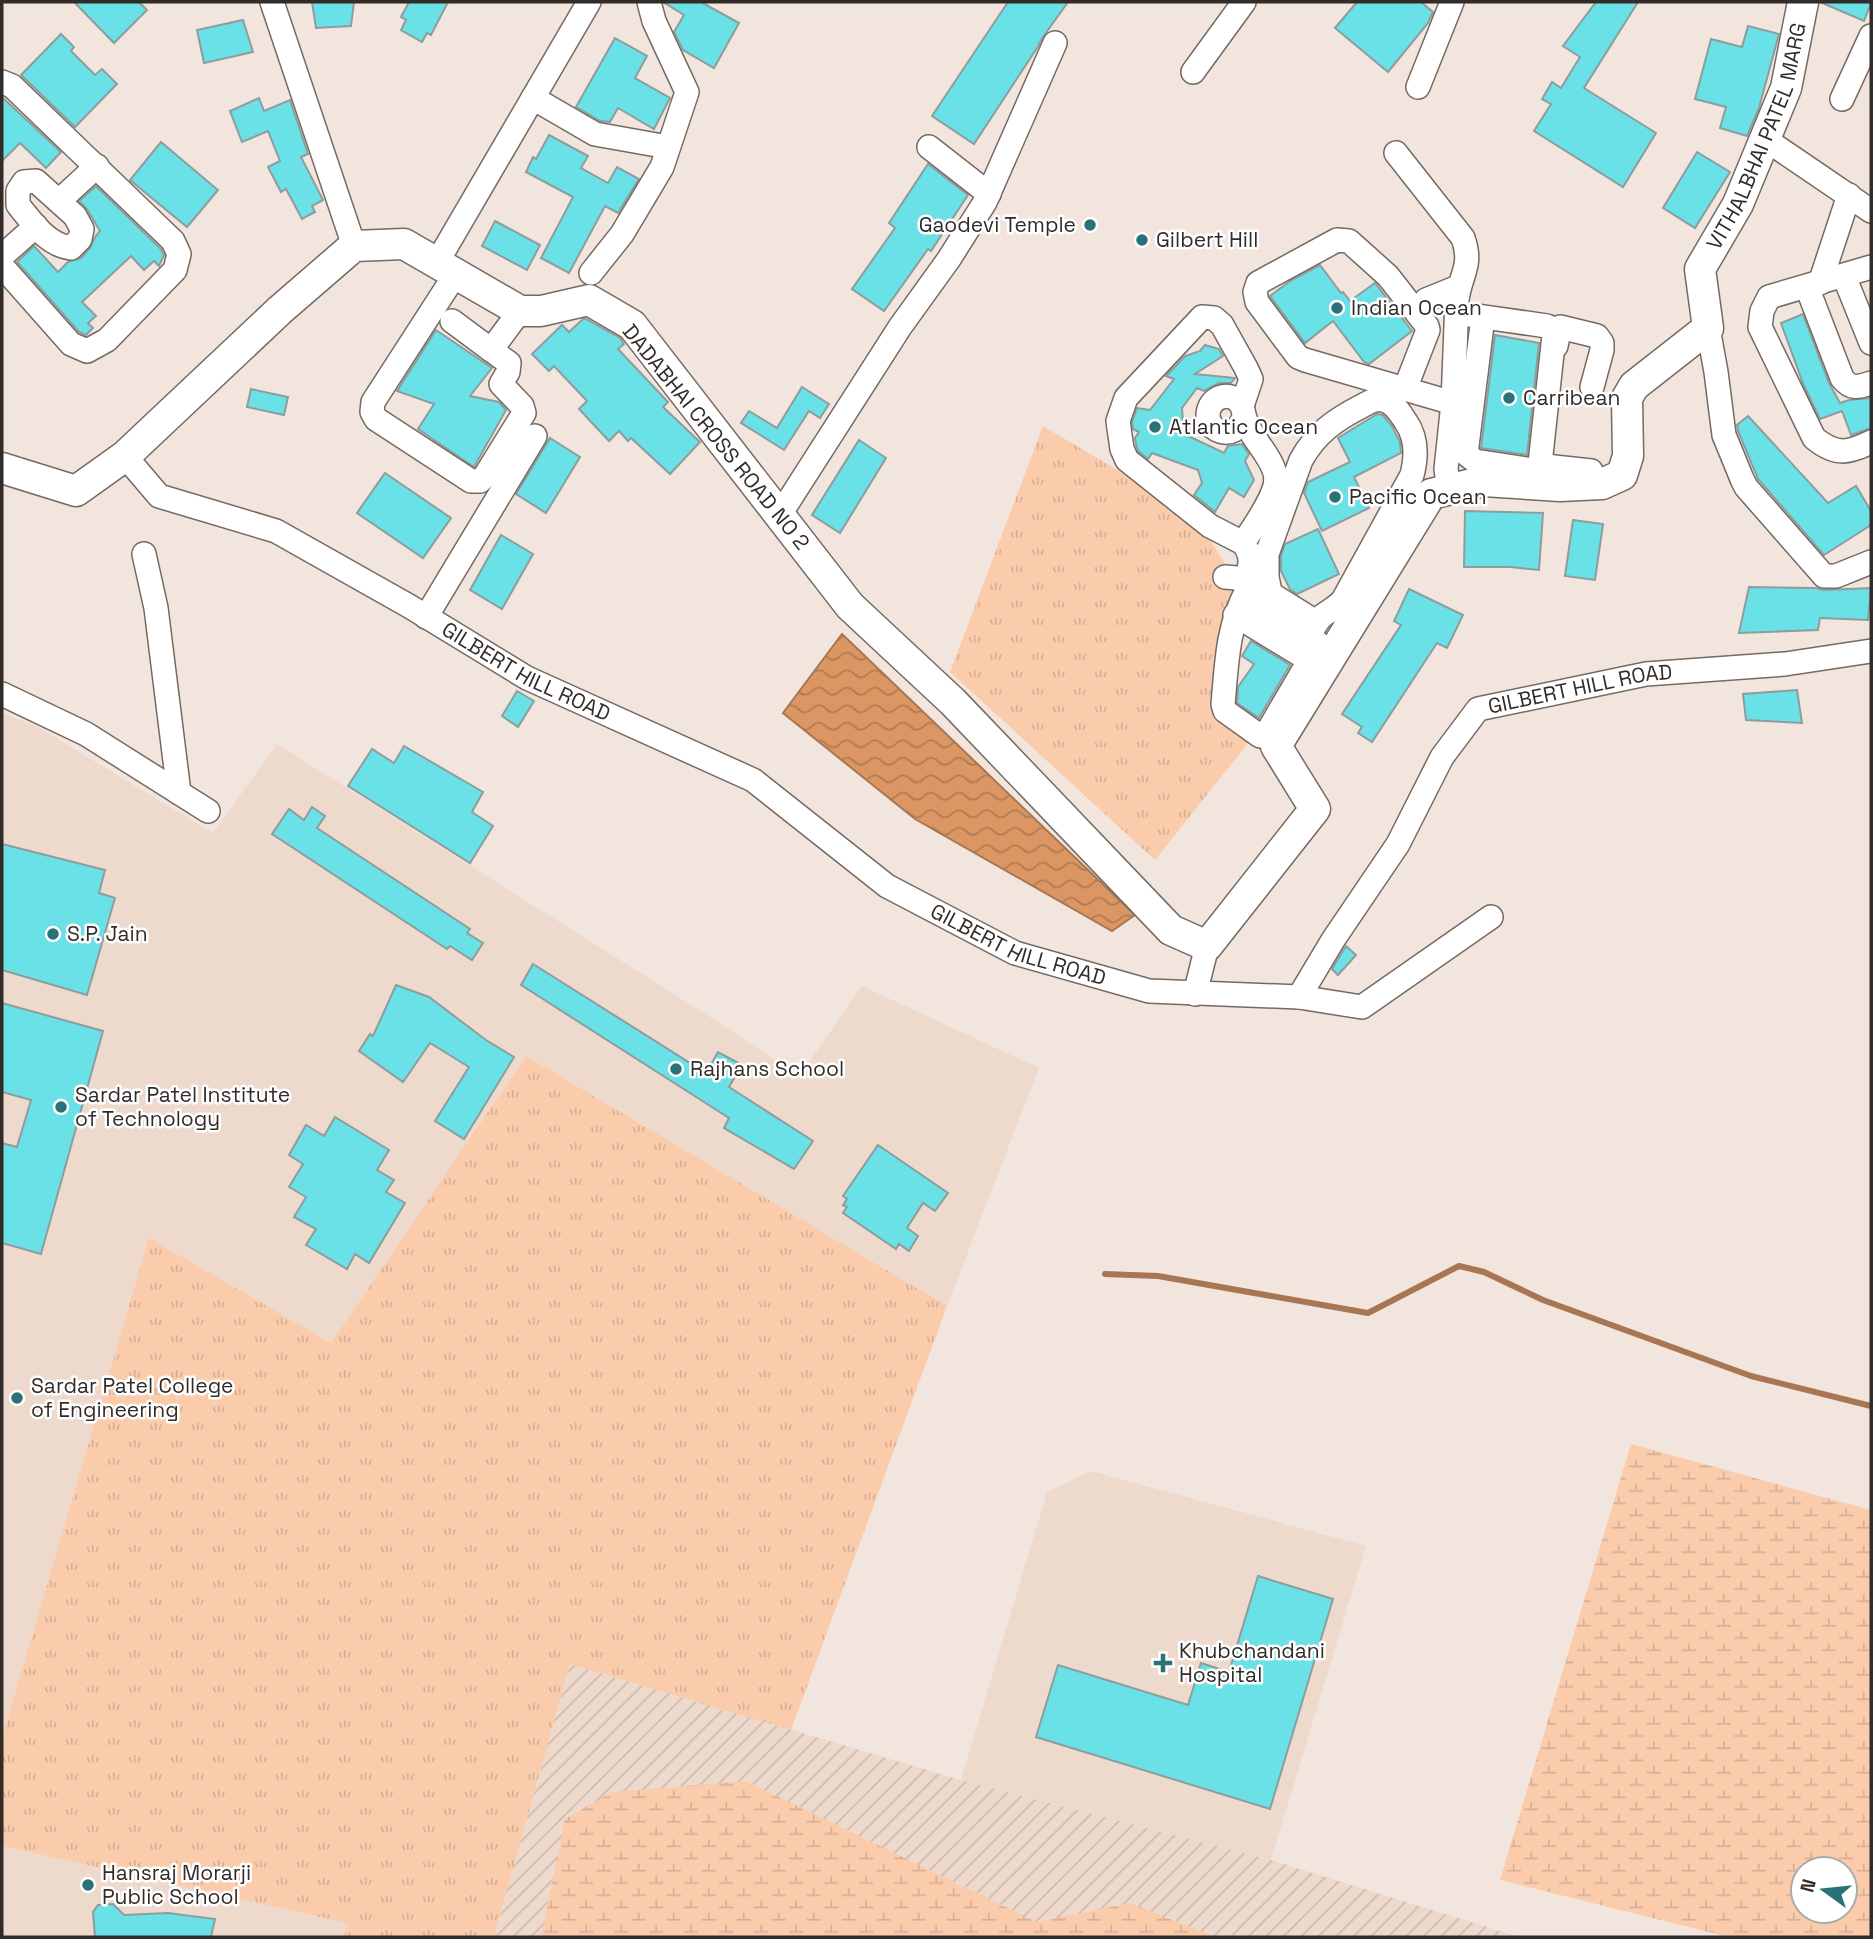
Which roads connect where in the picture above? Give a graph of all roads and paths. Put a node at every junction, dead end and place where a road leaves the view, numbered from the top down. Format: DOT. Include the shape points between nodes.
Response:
graph roads {
  1 [pos="272,2"];
  2 [pos="589,2"];
  3 [pos="649,2"];
  4 [pos="1244,2"];
  5 [pos="1452,2"];
  6 [pos="1803,2"];
  7 [pos="1871,36"];
  8 [pos="1055,43"];
  9 [pos="1193,72"];
  10 [pos="2,82"];
  11 [pos="1418,88"];
  12 [pos="533,98"];
  13 [pos="1842,99"];
  14 [pos="1765,139"];
  15 [pos="668,147"];
  16 [pos="929,147"];
  17 [pos="1396,153"];
  18 [pos="97,166"];
  19 [pos="989,194"];
  20 [pos="1849,195"];
  21 [pos="59,201"];
  22 [pos="1871,211"];
  23 [pos="36,226"];
  24 [pos="354,246"];
  25 [pos="2,256"];
  26 [pos="2,266"];
  27 [pos="1871,267"];
  28 [pos="446,270"];
  29 [pos="591,273"];
  30 [pos="1844,276"];
  31 [pos="1814,285"];
  32 [pos="1458,287"];
  33 [pos="1426,300"];
  34 [pos="516,309"];
  35 [pos="1456,313"];
  36 [pos="1483,317"];
  37 [pos="452,321"];
  38 [pos="1708,328"];
  39 [pos="491,341"];
  40 [pos="1871,343"];
  41 [pos="1871,383"];
  42 [pos="1592,387"];
  43 [pos="1405,389"];
  44 [pos="1453,403"];
  45 [pos="535,436"];
  46 [pos="1871,442"];
  47 [pos="125,456"];
  48 [pos="2,468"];
  49 [pos="1591,471"];
  50 [pos="1544,475"];
  51 [pos="1449,490"];
  52 [pos="779,516"];
  53 [pos="1243,543"];
  54 [pos="144,554"];
  55 [pos="1871,562"];
  56 [pos="1225,577"];
  57 [pos="1248,585"];
  58 [pos="1273,605"];
  59 [pos="1235,615"];
  60 [pos="426,617"];
  61 [pos="1310,642"];
  62 [pos="1871,651"];
  63 [pos="2,694"];
  64 [pos="180,793"];
  65 [pos="208,811"];
  66 [pos="1491,917"];
  67 [pos="1207,946"];
  68 [pos="1195,993"];
  69 [pos="1299,997"];
  1 -- 24 [label="street"];
  2 -- 12 [label="street"];
  3 -- 15 [label="street" via="687,92"];
  4 -- 9 [label="street"];
  5 -- 11 [label="street"];
  6 -- 14 [label="street, VITHALBHAI PATEL MARG" via="1786,88"];
  7 -- 13 [label="street"];
  8 -- 19 [label="street"];
  10 -- 18 [label="street" via="12,86"];
  12 -- 15 [label="street" via="595,134"];
  12 -- 28 [label="street"];
  14 -- 20 [label="street"];
  14 -- 38 [label="street, VITHALBHAI PATEL MARG" via="1738,204 1700,269"];
  15 -- 29 [label="street" via="662,167 629,223"];
  16 -- 19 [label="street"];
  17 -- 32 [label="street" via="1463,238 1468,263"];
  18 -- 21 [label="street"];
  18 -- 26 [label="street" via="173,241 179,254 175,270 107,340 87,351 71,344"];
  19 -- 52 [label="street"];
  20 -- 22 [label="street"];
  20 -- 31 [label="street"];
  21 -- 23 [label="street" via="36,181 24,182 18,191 18,205"];
  21 -- 23 [label="street" via="75,216 82,229 80,239 71,248 61,246"];
  23 -- 25 [label="street"];
  24 -- 28 [label="street" via="404,244"];
  24 -- 47 [label="street"];
  27 -- 30 [label="street"];
  28 -- 34 [label="street"];
  28 -- 39 [label="street" via="373,402 372,412 471,481 480,481 524,413 501,384 509,363"];
  30 -- 31 [label="street"];
  30 -- 40 [label="street"];
  31 -- 41 [label="street" via="1842,379 1857,388"];
  31 -- 46 [label="street" via="1769,298 1760,327 1814,438 1843,452"];
  32 -- 33 [label="street"];
  32 -- 35 [label="street"];
  34 -- 39 [label="street"];
  34 -- 52 [label="street, DADABHAI CROSS ROAD NO 2" via="541,311 589,300 632,325"];
  35 -- 36 [label="street"];
  35 -- 44 [label="street"];
  36 -- 36 [label="street" via="1553,329 1540,464 1533,470 1475,461 1466,454"];
  37 -- 39 [label="street"];
  38 -- 50 [label="street" via="1634,386 1626,398 1628,456 1622,474 1602,484"];
  38 -- 55 [label="street" via="1724,435 1746,487 1824,576"];
  42 -- 50 [label="street" via="1601,356 1600,340 1560,327"];
  43 -- 43 [label="street" via="1298,357 1257,302 1258,284 1337,240 1349,241 1388,276 1427,326"];
  43 -- 44 [label="street"];
  44 -- 51 [label="street" via="1446,470"];
  45 -- 60 [label="street"];
  47 -- 48 [label="street" via="76,491"];
  47 -- 60 [label="street, GILBERT HILL ROAD" via="159,496 276,531"];
  49 -- 50 [label="street"];
  50 -- 51 [label="street"];
  51 -- 61 [label="street" via="1431,494"];
  52 -- 67 [label="street, DADABHAI CROSS ROAD NO 2" via="850,606 953,702 1171,930"];
  53 -- 53 [label="street" via="1210,526 1127,460 1122,449 1118,421 1126,398 1202,317 1214,318 1222,325 1247,368 1251,379 1243,411 1275,472 1275,486"];
  53 -- 57 [label="street" via="1250,552"];
  54 -- 64 [label="street" via="156,608"];
  56 -- 57 [label="street"];
  57 -- 58 [label="street" via="1254,603"];
  57 -- 59 [label="street"];
  58 -- 61 [label="street"];
  58 -- 61 [label="street" via="1267,554 1308,448 1334,420 1373,400 1391,404 1415,442 1412,475 1343,600"];
  59 -- 61 [label="street"];
  59 -- 61 [label="street" via="1224,710 1259,736 1265,736"];
  60 -- 68 [label="street, GILBERT HILL ROAD" via="527,678 753,780 887,886 1015,953 1149,991"];
  61 -- 67 [label="street" via="1276,746 1315,809"];
  62 -- 69 [label="street, GILBERT HILL ROAD" via="1785,664 1646,674 1478,709 1442,757 1398,844"];
  63 -- 64 [label="street" via="86,734"];
  64 -- 65 [label="street"];
  66 -- 69 [label="street" via="1362,1007"];
  67 -- 68 [label="street"];
  68 -- 69 [label="street, GILBERT HILL ROAD"];
}
